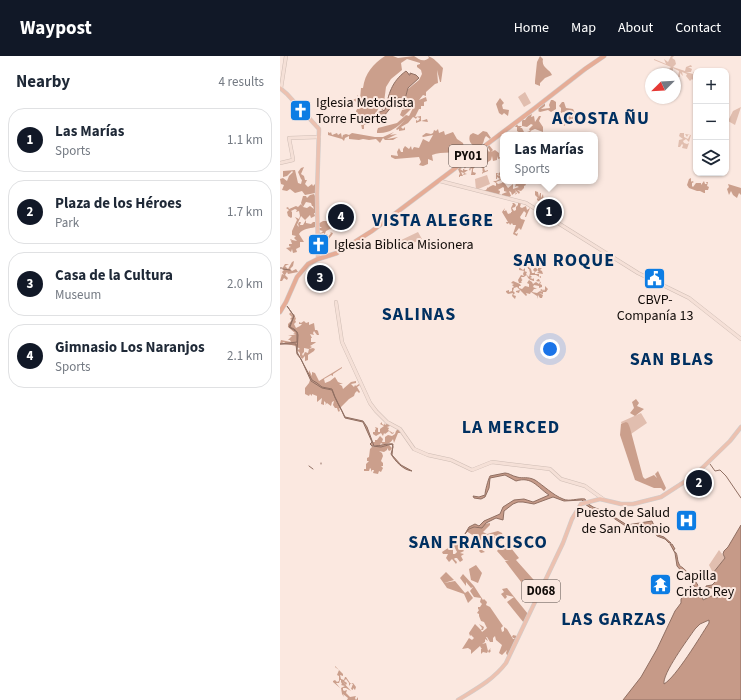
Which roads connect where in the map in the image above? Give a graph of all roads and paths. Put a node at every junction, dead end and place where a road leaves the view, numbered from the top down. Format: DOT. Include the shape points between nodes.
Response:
graph roads {
  1 [pos="286,56"];
  2 [pos="603,56"];
  3 [pos="280,88"];
  4 [pos="502,132"];
  5 [pos="503,132"];
  6 [pos="500,133"];
  7 [pos="500,134"];
  8 [pos="319,137"];
  9 [pos="280,162"];
  10 [pos="439,180"];
  11 [pos="318,258"];
  12 [pos="336,302"];
  13 [pos="280,311"];
  14 [pos="741,339"];
  15 [pos="741,428"];
  16 [pos="599,497"];
  17 [pos="459,700"];
  1 -- 3 [label="main road"];
  2 -- 4 [label="highway, PY01"];
  2 -- 5 [label="highway, PY01"];
  3 -- 8 [label="main road" via="319,128"];
  6 -- 10 [label="highway, PY01"];
  7 -- 10 [label="highway, PY01"];
  8 -- 9 [label="main road" via="289,138 293,159"];
  8 -- 11 [label="main road"];
  10 -- 11 [label="highway, PY01" via="372,231 337,253"];
  10 -- 14 [label="main road" via="526,204 638,273 689,298"];
  11 -- 13 [label="highway, PY01" via="301,271"];
  12 -- 16 [label="main road" via="342,341 370,403 380,416 404,433 413,448 472,470 492,462 550,469 562,479 585,486"];
  15 -- 16 [label="main road, D068" via="695,475 661,497 621,504"];
  16 -- 17 [label="main road, D068" via="580,506 573,517 564,544 506,663 493,678"];
}
